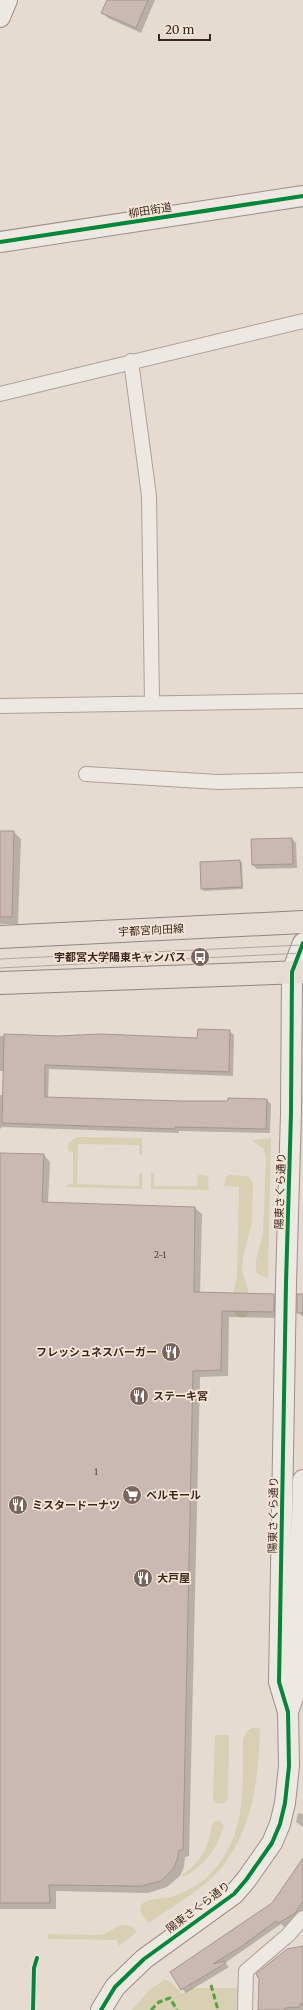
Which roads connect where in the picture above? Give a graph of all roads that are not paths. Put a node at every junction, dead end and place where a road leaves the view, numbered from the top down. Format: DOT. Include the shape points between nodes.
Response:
graph roads {
  1 [pos="7,0"];
  2 [pos="0,17"];
  3 [pos="303,196"];
  4 [pos="0,242"];
  5 [pos="303,321"];
  6 [pos="132,361"];
  7 [pos="0,394"];
  8 [pos="303,701"];
  9 [pos="152,702"];
  10 [pos="0,706"];
  11 [pos="86,774"];
  12 [pos="303,780"];
  13 [pos="303,922"];
  14 [pos="0,937"];
  15 [pos="303,943"];
  16 [pos="298,972"];
  17 [pos="0,983"];
  18 [pos="303,1480"];
  19 [pos="296,1712"];
  20 [pos="303,1918"];
  21 [pos="100,2010"];
  22 [pos="245,2010"];
  1 -- 2 [label="street"];
  3 -- 4 [label="street, 柳田街道"];
  5 -- 6 [label="street"];
  6 -- 7 [label="street"];
  6 -- 9 [label="street" via="149,496"];
  8 -- 9 [label="street"];
  9 -- 10 [label="street"];
  11 -- 12 [label="street" via="218,782"];
  13 -- 14 [label="main road, 宇都宮向田線"];
  15 -- 16 [label="street, 陽東さくら通り"];
  16 -- 17 [label="main road"];
  16 -- 19 [label="street, 陽東さくら通り" via="286,1284 279,1682"];
  18 -- 19 [label="street, 陽東さくら通り"];
  19 -- 21 [label="street, 陽東さくら通り" via="288,1785 280,1824 272,1843 234,1894 144,1958 115,1987"];
  20 -- 22 [label="street" via="288,1935 246,1970"];
}
